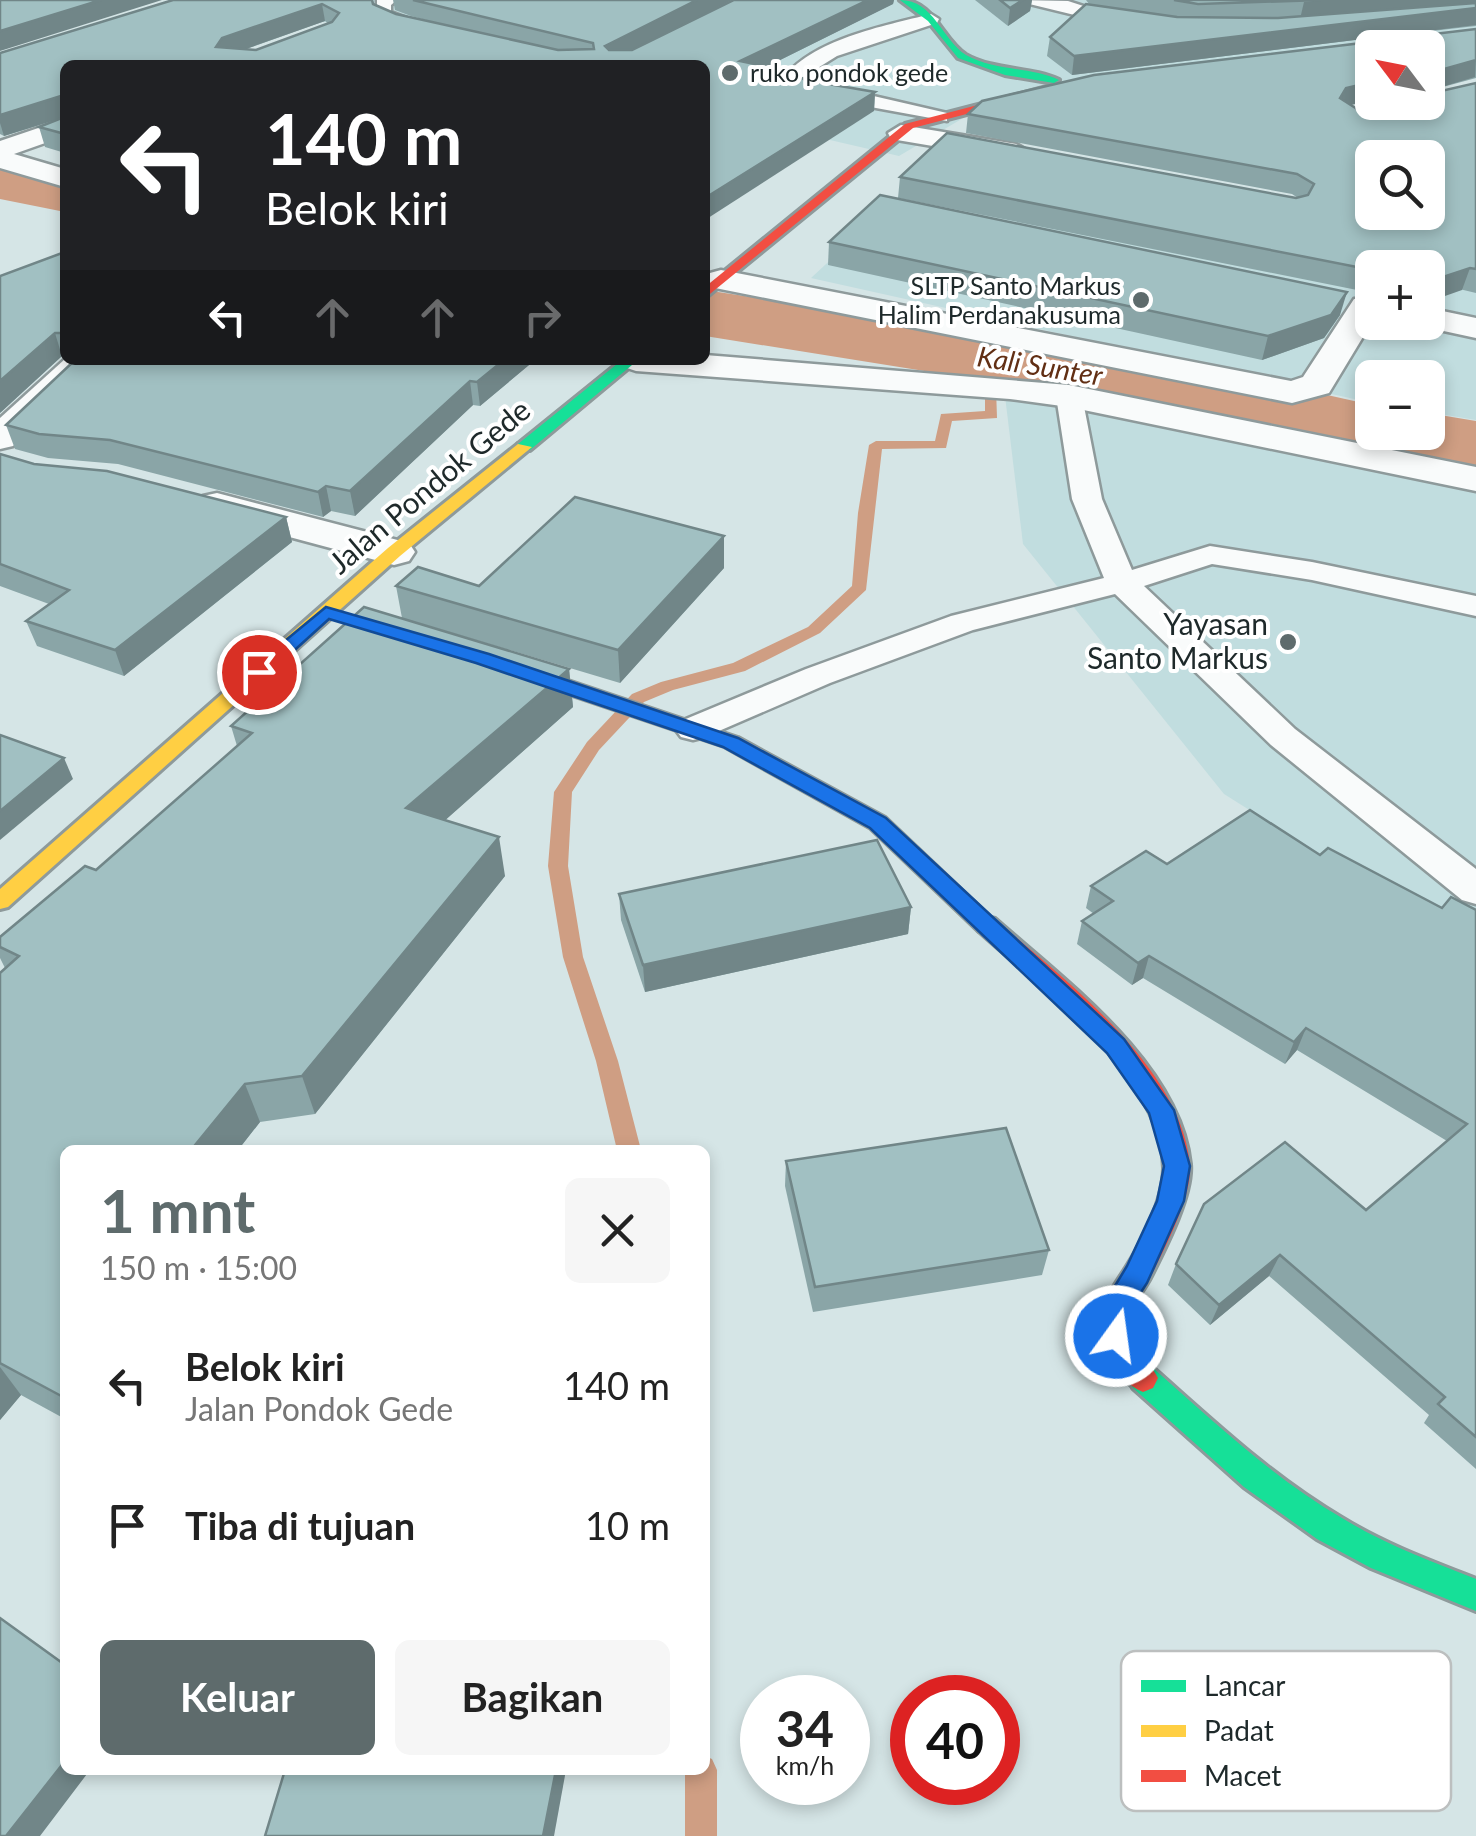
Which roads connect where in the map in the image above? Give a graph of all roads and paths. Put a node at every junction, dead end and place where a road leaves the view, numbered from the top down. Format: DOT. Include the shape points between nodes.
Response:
graph roads {
  1 [pos="389,0"];
  2 [pos="905,0"];
  3 [pos="1021,0"];
  4 [pos="1072,3"];
  5 [pos="931,19"];
  6 [pos="1144,25"];
  7 [pos="440,32"];
  8 [pos="846,46"];
  9 [pos="949,73"];
  10 [pos="863,102"];
  11 [pos="917,122"];
  12 [pos="60,129"];
  13 [pos="0,150"];
  14 [pos="1046,158"];
  15 [pos="0,159"];
  16 [pos="60,177"];
  17 [pos="713,287"];
  18 [pos="1328,298"];
  19 [pos="1355,303"];
  20 [pos="1445,322"];
  21 [pos="1355,327"];
  22 [pos="1476,328"];
  23 [pos="80,365"];
  24 [pos="628,365"];
  25 [pos="702,365"];
  26 [pos="1069,396"];
  27 [pos="0,438"];
  28 [pos="1476,479"];
  29 [pos="183,496"];
  30 [pos="394,552"];
  31 [pos="1122,583"];
  32 [pos="1476,606"];
  33 [pos="483,658"];
  34 [pos="693,729"];
  35 [pos="1476,890"];
  36 [pos="0,901"];
  37 [pos="1476,1594"];
  1 -- 7 [label="lane" via="383,14"];
  2 -- 5 [label="main road"];
  3 -- 4 [label="lane"];
  4 -- 6 [label="lane" via="1087,14"];
  5 -- 8 [label="lane"];
  5 -- 9 [label="main road"];
  8 -- 10 [label="lane" via="875,68"];
  8 -- 10 [label="lane" via="795,72 790,82"];
  9 -- 11 [label="main road"];
  9 -- 11 [label="main road" via="1082,83"];
  10 -- 11 [label="lane"];
  11 -- 14 [label="street"];
  11 -- 17 [label="main road"];
  12 -- 13 [label="street"];
  15 -- 16 [label="street"];
  17 -- 21 [label="street" via="1292,392 1316,385"];
  18 -- 19 [label="street"];
  20 -- 22 [label="street"];
  23 -- 27 [label="street"];
  24 -- 30 [label="main road, Jalan Pondok Gede"];
  25 -- 26 [label="street"];
  26 -- 28 [label="street"];
  26 -- 31 [label="lane" via="1087,499"];
  29 -- 30 [label="street"];
  30 -- 36 [label="main road, Jalan Pondok Gede" via="335,615"];
  31 -- 32 [label="lane" via="1210,555"];
  31 -- 34 [label="lane" via="962,622"];
  31 -- 35 [label="lane" via="1284,737"];
  33 -- 34 [label="main road"];
  34 -- 37 [label="main road" via="776,764 878,823 1116,1046 1147,1086 1177,1166 1170,1201 1118,1304 1116,1336 1133,1369 1225,1451 1328,1528"];
}
